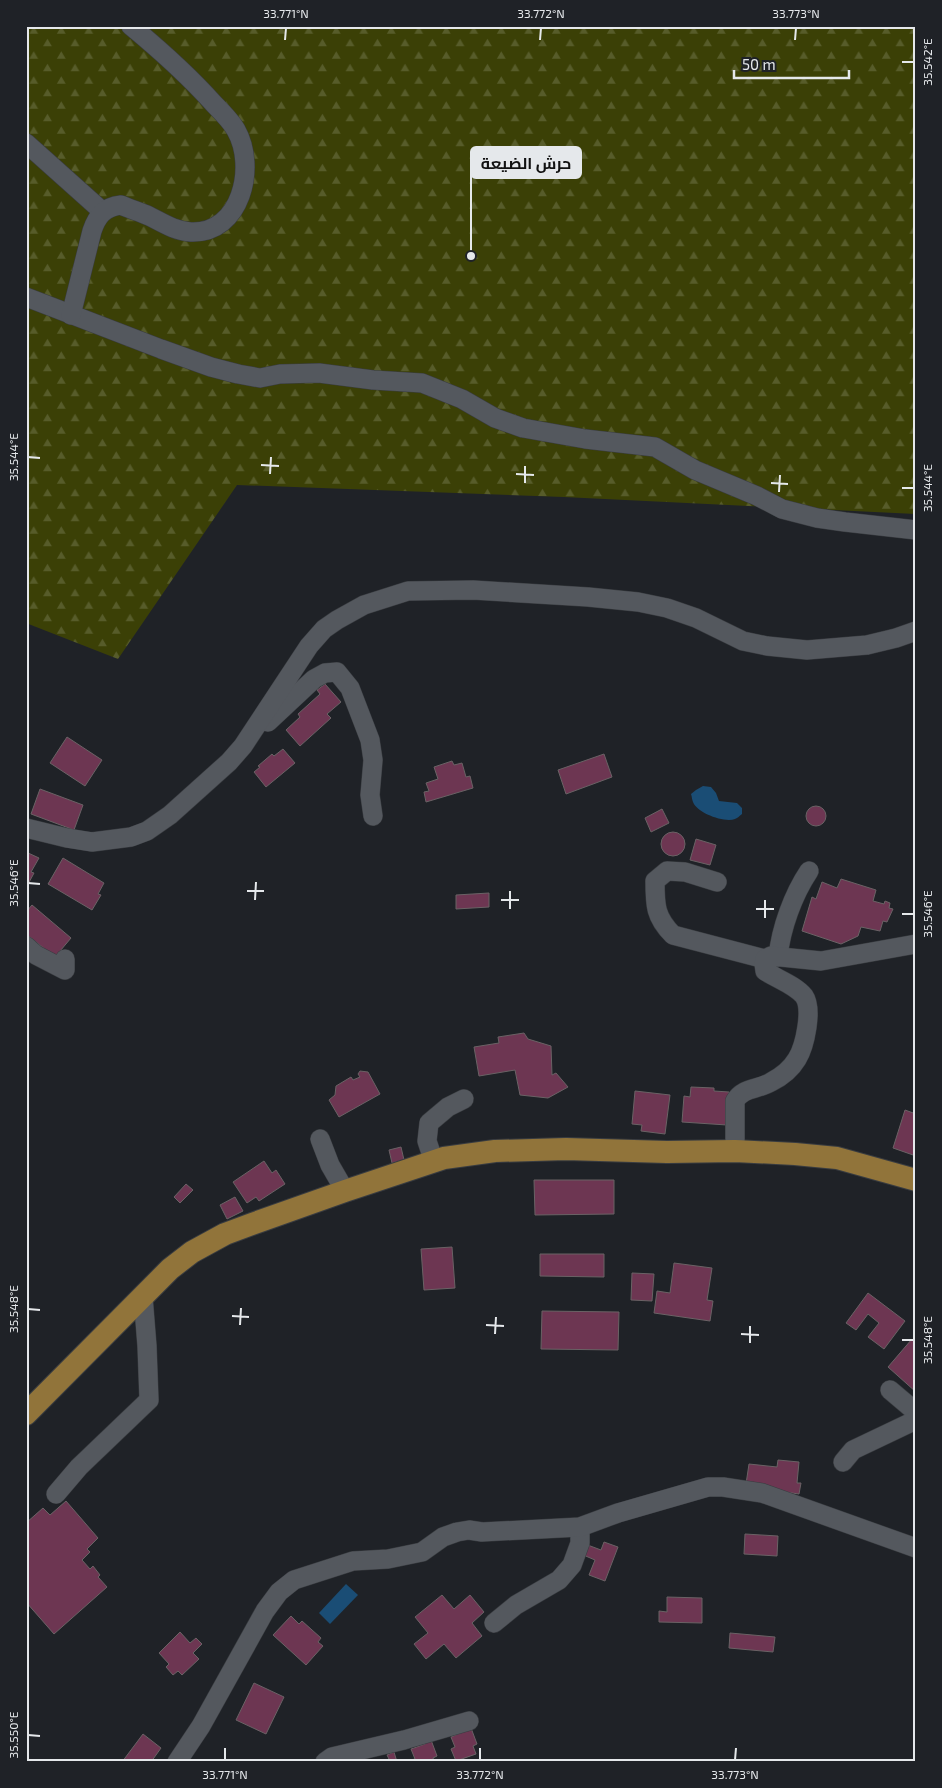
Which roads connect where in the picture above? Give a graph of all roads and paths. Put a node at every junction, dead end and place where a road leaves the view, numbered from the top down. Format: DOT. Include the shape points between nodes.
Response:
graph roads {
  1 [pos="131,26"];
  2 [pos="26,143"];
  3 [pos="102,211"];
  4 [pos="26,297"];
  5 [pos="72,315"];
  6 [pos="916,530"];
  7 [pos="916,631"];
  8 [pos="243,746"];
  9 [pos="373,816"];
  10 [pos="26,828"];
  11 [pos="809,871"];
  12 [pos="716,882"];
  13 [pos="916,944"];
  14 [pos="26,946"];
  15 [pos="772,958"];
  16 [pos="65,959"];
  17 [pos="464,1099"];
  18 [pos="320,1139"];
  19 [pos="735,1151"];
  20 [pos="434,1162"];
  21 [pos="916,1180"];
  22 [pos="345,1191"];
  23 [pos="143,1296"];
  24 [pos="890,1390"];
  25 [pos="916,1412"];
  26 [pos="26,1414"];
  27 [pos="916,1420"];
  28 [pos="843,1462"];
  29 [pos="56,1494"];
  30 [pos="580,1527"];
  31 [pos="916,1548"];
  32 [pos="494,1623"];
  33 [pos="470,1720"];
  34 [pos="177,1762"];
  35 [pos="325,1762"];
  1 -- 3 [label="street" via="189,77 235,129 243,145 245,182 229,215 217,226 204,231 176,229 121,205"];
  2 -- 3 [label="street"];
  3 -- 5 [label="street" via="92,231"];
  4 -- 5 [label="street"];
  5 -- 6 [label="street" via="238,374 260,378 319,373 422,383 523,428 655,447 695,470 782,509 817,518"];
  7 -- 8 [label="street" via="867,645 807,650 743,641 696,618 638,602 473,590 408,591 364,605 324,629 309,646"];
  8 -- 9 [label="street" via="314,679 325,673 337,672 350,688 370,740"];
  8 -- 10 [label="street" via="170,815 131,837 92,842"];
  11 -- 15 [label="street"];
  12 -- 15 [label="street" via="685,872 667,871 655,881 655,906 662,924 673,935"];
  13 -- 15 [label="street" via="821,961"];
  14 -- 16 [label="street" via="65,970"];
  15 -- 19 [label="street" via="764,964 765,971 796,988 805,997 808,1023 798,1058 790,1068 771,1083 739,1094 735,1101"];
  17 -- 20 [label="street" via="429,1123 427,1141"];
  18 -- 22 [label="street" via="330,1166"];
  19 -- 20 [label="main road" via="495,1151"];
  19 -- 21 [label="main road" via="837,1158"];
  20 -- 22 [label="main road"];
  22 -- 23 [label="main road" via="225,1234 192,1252"];
  23 -- 26 [label="main road"];
  23 -- 29 [label="street" via="149,1400 79,1467"];
  24 -- 25 [label="street"];
  27 -- 28 [label="street" via="853,1450"];
  30 -- 31 [label="street" via="708,1487 723,1487 762,1493"];
  30 -- 32 [label="street" via="580,1543 572,1565 559,1580 516,1605"];
  30 -- 34 [label="street" via="469,1530 444,1537 422,1552 388,1559 353,1561 294,1580 279,1592 265,1611 201,1726"];
  33 -- 35 [label="street" via="332,1757"];
}
